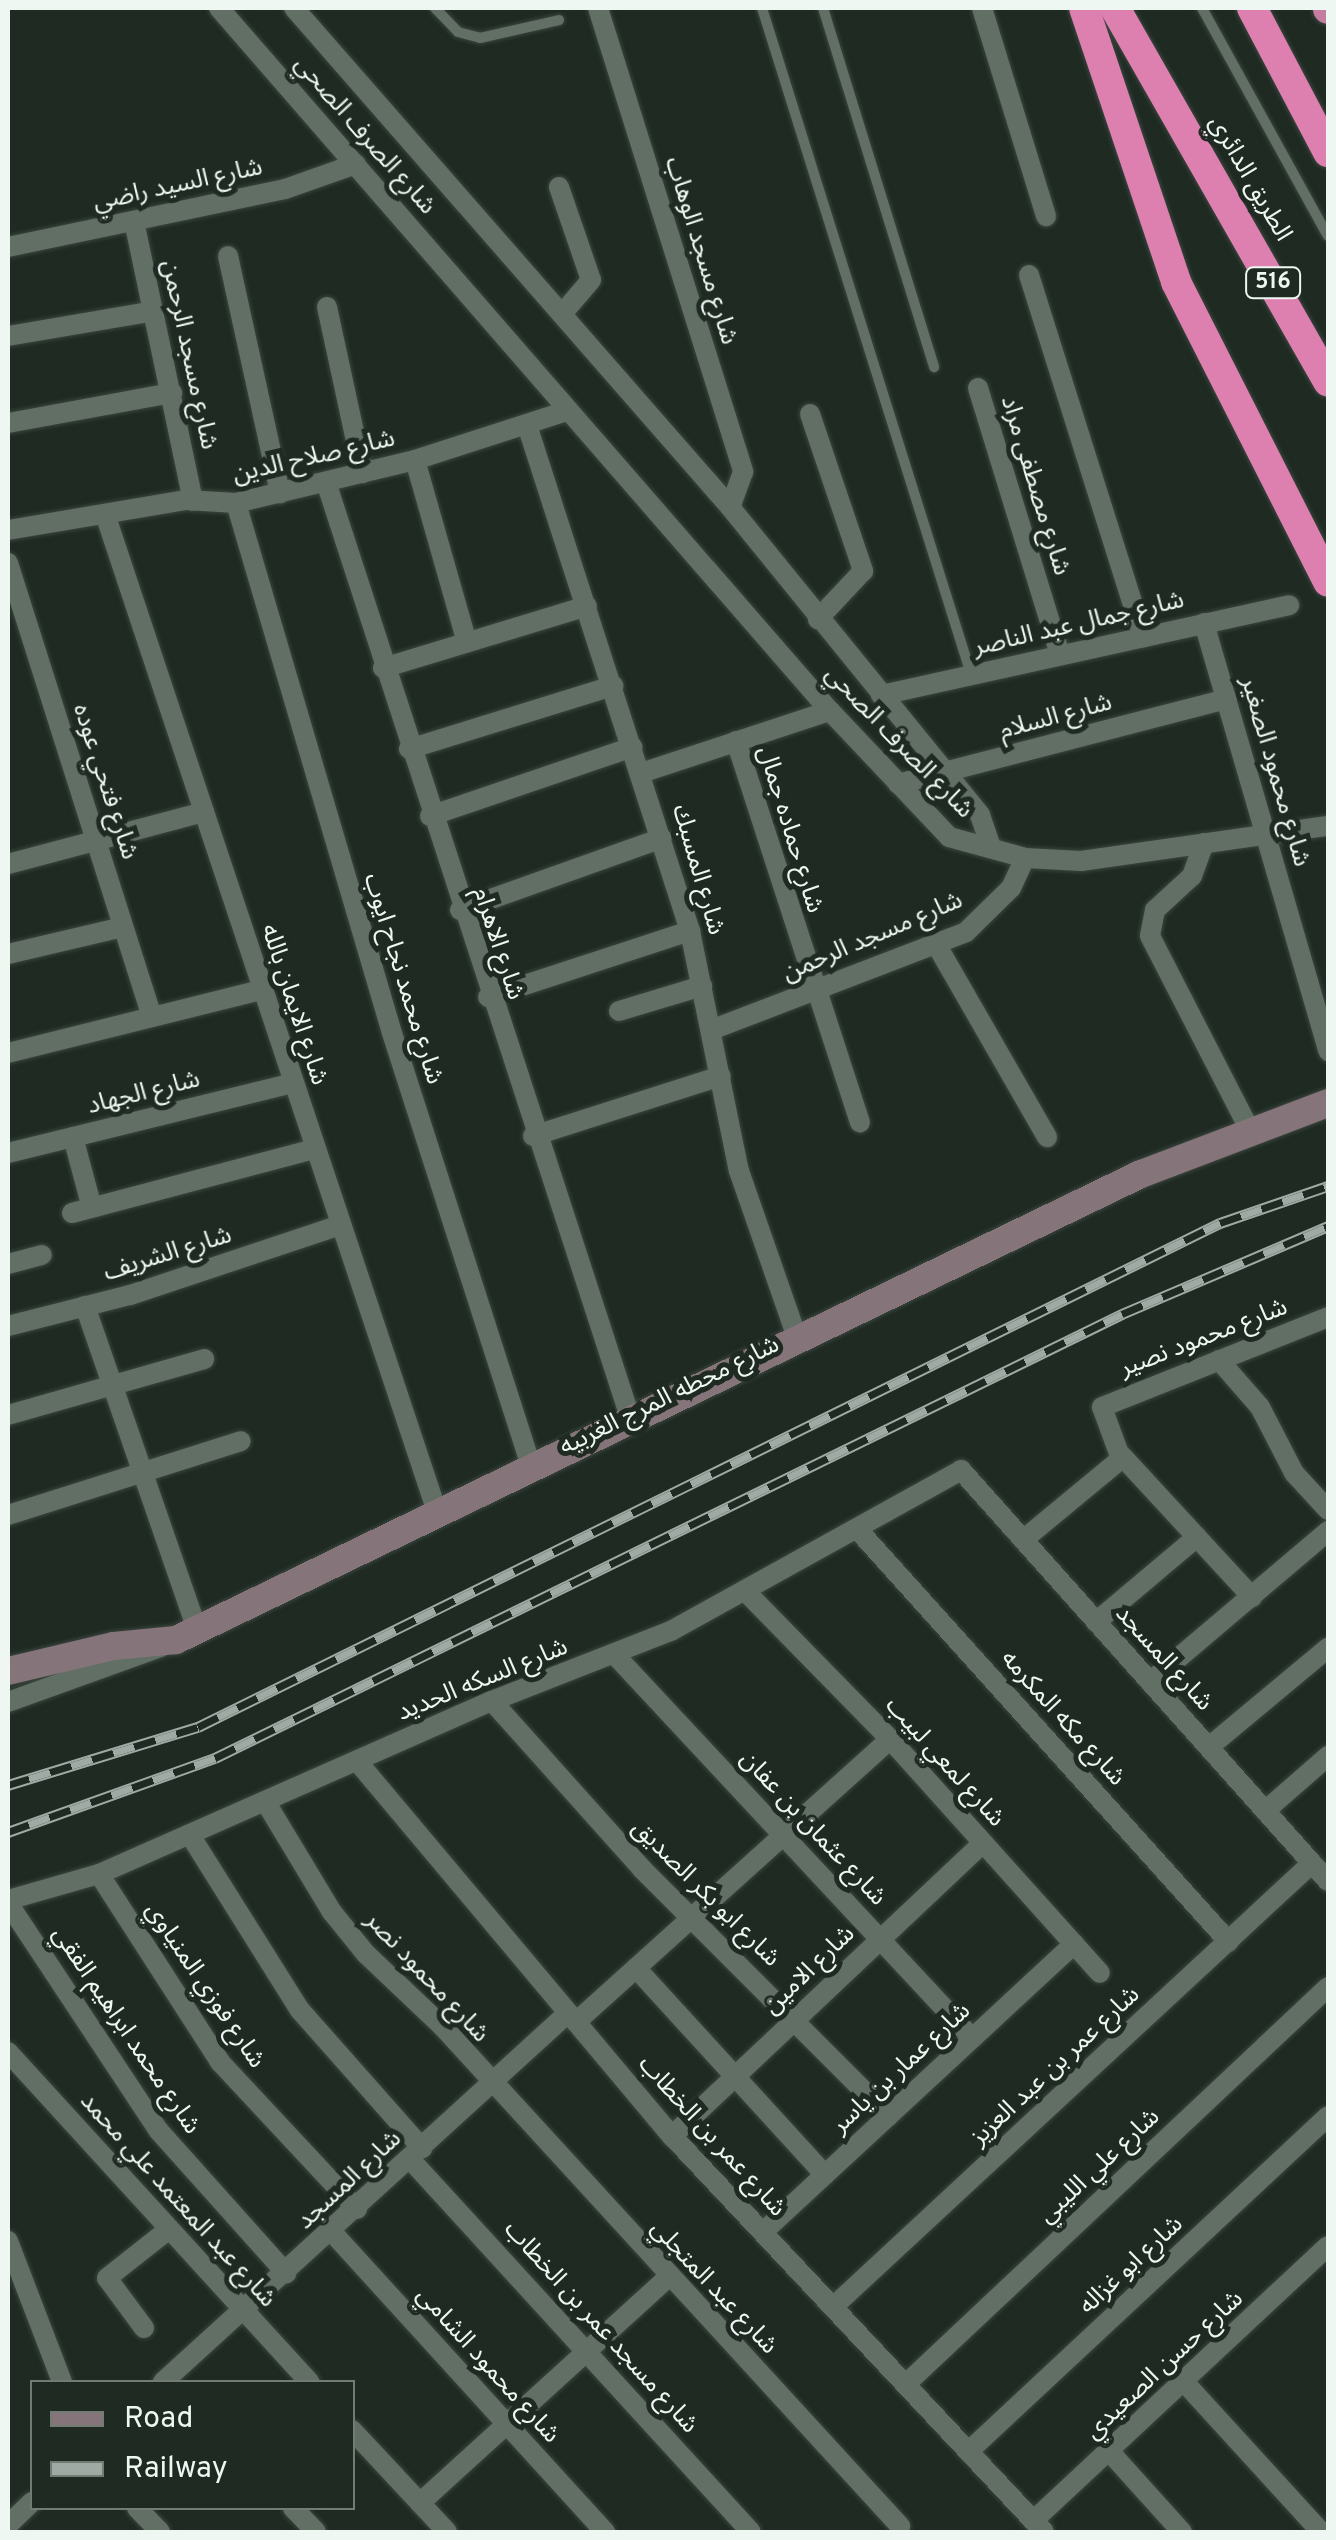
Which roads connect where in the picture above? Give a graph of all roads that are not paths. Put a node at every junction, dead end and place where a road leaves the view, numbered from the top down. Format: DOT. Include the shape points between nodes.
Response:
graph roads {
  1 [pos="219,8"];
  2 [pos="294,8"];
  3 [pos="435,8"];
  4 [pos="598,8"];
  5 [pos="762,8"];
  6 [pos="823,8"];
  7 [pos="982,8"];
  8 [pos="1084,8"];
  9 [pos="1116,8"];
  10 [pos="1202,8"];
  11 [pos="1252,8"];
  12 [pos="559,20"];
  13 [pos="1322,139"];
  14 [pos="356,164"];
  15 [pos="559,187"];
  16 [pos="1046,216"];
  17 [pos="134,220"];
  18 [pos="1328,236"];
  19 [pos="8,247"];
  20 [pos="228,256"];
  21 [pos="1029,275"];
  22 [pos="327,307"];
  23 [pos="154,310"];
  24 [pos="562,314"];
  25 [pos="8,336"];
  26 [pos="934,367"];
  27 [pos="1328,382"];
  28 [pos="978,388"];
  29 [pos="172,393"];
  30 [pos="567,410"];
  31 [pos="810,414"];
  32 [pos="8,423"];
  33 [pos="527,425"];
  34 [pos="415,460"];
  35 [pos="364,473"];
  36 [pos="326,482"];
  37 [pos="280,493"];
  38 [pos="193,501"];
  39 [pos="236,503"];
  40 [pos="730,507"];
  41 [pos="105,514"];
  42 [pos="8,530"];
  43 [pos="8,563"];
  44 [pos="1328,582"];
  45 [pos="1289,604"];
  46 [pos="587,606"];
  47 [pos="818,618"];
  48 [pos="1204,623"];
  49 [pos="1143,637"];
  50 [pos="468,642"];
  51 [pos="1060,656"];
  52 [pos="382,668"];
  53 [pos="972,675"];
  54 [pos="613,686"];
  55 [pos="881,695"];
  56 [pos="1227,700"];
  57 [pos="830,711"];
  58 [pos="736,742"];
  59 [pos="633,747"];
  60 [pos="408,749"];
  61 [pos="641,773"];
  62 [pos="946,773"];
  63 [pos="898,784"];
  64 [pos="204,812"];
  65 [pos="430,816"];
  66 [pos="1328,826"];
  67 [pos="1266,833"];
  68 [pos="662,838"];
  69 [pos="96,840"];
  70 [pos="1204,843"];
  71 [pos="990,847"];
  72 [pos="1025,858"];
  73 [pos="8,864"];
  74 [pos="460,910"];
  75 [pos="123,927"];
  76 [pos="690,931"];
  77 [pos="936,944"];
  78 [pos="8,954"];
  79 [pos="702,986"];
  80 [pos="261,990"];
  81 [pos="812,991"];
  82 [pos="488,997"];
  83 [pos="619,1011"];
  84 [pos="152,1017"];
  85 [pos="711,1030"];
  86 [pos="1328,1051"];
  87 [pos="8,1053"];
  88 [pos="721,1076"];
  89 [pos="292,1083"];
  90 [pos="1328,1102"];
  91 [pos="860,1122"];
  92 [pos="1249,1129"];
  93 [pos="533,1136"];
  94 [pos="74,1137"];
  95 [pos="1047,1137"];
  96 [pos="315,1148"];
  97 [pos="8,1153"];
  98 [pos="341,1225"];
  99 [pos="42,1255"];
  100 [pos="8,1264"];
  101 [pos="85,1306"];
  102 [pos="1328,1318"];
  103 [pos="8,1326"];
  104 [pos="796,1335"];
  105 [pos="204,1359"];
  106 [pos="1219,1360"];
  107 [pos="112,1385"];
  108 [pos="8,1415"];
  109 [pos="630,1417"];
  110 [pos="241,1441"];
  111 [pos="1122,1456"];
  112 [pos="531,1466"];
  113 [pos="961,1470"];
  114 [pos="143,1474"];
  115 [pos="1328,1510"];
  116 [pos="437,1512"];
  117 [pos="8,1515"];
  118 [pos="858,1530"];
  119 [pos="1328,1530"];
  120 [pos="1198,1537"];
  121 [pos="1023,1540"];
  122 [pos="745,1591"];
  123 [pos="1252,1597"];
  124 [pos="1096,1622"];
  125 [pos="186,1635"];
  126 [pos="1328,1648"];
  127 [pos="615,1655"];
  128 [pos="8,1671"];
  129 [pos="1150,1682"];
  130 [pos="492,1701"];
  131 [pos="8,1702"];
  132 [pos="890,1739"];
  133 [pos="1209,1747"];
  134 [pos="1328,1756"];
  135 [pos="356,1761"];
  136 [pos="265,1801"];
  137 [pos="1265,1810"];
  138 [pos="782,1834"];
  139 [pos="190,1835"];
  140 [pos="984,1843"];
  141 [pos="1312,1863"];
  142 [pos="99,1874"];
  143 [pos="1328,1881"];
  144 [pos="8,1901"];
  145 [pos="693,1917"];
  146 [pos="880,1939"];
  147 [pos="1229,1942"];
  148 [pos="1074,1944"];
  149 [pos="636,1968"];
  150 [pos="1100,1974"];
  151 [pos="1328,1987"];
  152 [pos="572,2018"];
  153 [pos="795,2021"];
  154 [pos="972,2038"];
  155 [pos="8,2052"];
  156 [pos="736,2077"];
  157 [pos="489,2084"];
  158 [pos="888,2116"];
  159 [pos="1328,2116"];
  160 [pos="672,2136"];
  161 [pos="416,2154"];
  162 [pos="825,2175"];
  163 [pos="357,2209"];
  164 [pos="169,2229"];
  165 [pos="332,2232"];
  166 [pos="763,2232"];
  167 [pos="8,2242"];
  168 [pos="1328,2246"];
  169 [pos="286,2273"];
  170 [pos="668,2277"];
  171 [pos="833,2306"];
  172 [pos="243,2310"];
  173 [pos="144,2328"];
  174 [pos="588,2350"];
  175 [pos="61,2380"];
  176 [pos="170,2380"];
  177 [pos="307,2380"];
  178 [pos="906,2384"];
  179 [pos="1186,2384"];
  180 [pos="506,2424"];
  181 [pos="355,2433"];
  182 [pos="969,2452"];
  183 [pos="1109,2452"];
  184 [pos="30,2504"];
  185 [pos="420,2504"];
  186 [pos="139,2510"];
  187 [pos="294,2510"];
  188 [pos="8,2525"];
  189 [pos="900,2526"];
  190 [pos="1039,2526"];
  191 [pos="160,2532"];
  192 [pos="316,2532"];
  193 [pos="447,2532"];
  194 [pos="605,2532"];
  195 [pos="751,2532"];
  196 [pos="1182,2532"];
  197 [pos="1321,2532"];
  1 -- 14 [label="street, شارع الصرف الصحي"];
  2 -- 24 [label="street, شارع الصرف الصحي"];
  3 -- 12 [label="lane" via="458,32 480,38"];
  4 -- 40 [label="street, شارع مسجد الوهاب" via="740,463 742,482"];
  5 -- 53 [label="lane"];
  6 -- 26 [label="lane"];
  7 -- 16 [label="street"];
  8 -- 44 [label="highway" via="1176,282"];
  9 -- 27 [label="highway, الطريق الدائري / 516"];
  10 -- 18 [label="lane"];
  11 -- 13 [label="highway"];
  14 -- 17 [label="street, شارع السيد راضي" via="285,189"];
  14 -- 30 [label="street, شارع الصرف الصحي"];
  15 -- 24 [label="street" via="591,280"];
  17 -- 19 [label="street, شارع السيد راضي"];
  17 -- 23 [label="street, شارع مسجد الرحمن"];
  20 -- 37 [label="street"];
  21 -- 49 [label="street"];
  22 -- 35 [label="street"];
  23 -- 25 [label="street"];
  23 -- 29 [label="street, شارع مسجد الرحمن"];
  24 -- 40 [label="street, شارع الصرف الصحي"];
  28 -- 51 [label="street, شارع مصطفى مراد"];
  29 -- 32 [label="street"];
  29 -- 38 [label="street, شارع مسجد الرحمن"];
  30 -- 33 [label="street, شارع صلاح الدين"];
  30 -- 57 [label="street, شارع الصرف الصحي"];
  31 -- 47 [label="street" via="863,571"];
  33 -- 34 [label="street, شارع صلاح الدين"];
  33 -- 46 [label="street, شارع المسبك"];
  34 -- 35 [label="street, شارع صلاح الدين"];
  34 -- 50 [label="street"];
  35 -- 36 [label="street, شارع صلاح الدين"];
  36 -- 37 [label="street, شارع صلاح الدين"];
  36 -- 52 [label="street, شارع الاهرام"];
  37 -- 39 [label="street, شارع صلاح الدين"];
  38 -- 39 [label="street, شارع صلاح الدين"];
  38 -- 41 [label="street, شارع صلاح الدين"];
  39 -- 112 [label="street, شارع محمد نجاح ايوب" via="392,1033"];
  40 -- 47 [label="street, شارع الصرف الصحي"];
  41 -- 42 [label="street, شارع صلاح الدين"];
  41 -- 64 [label="street, شارع الايمان بالله"];
  43 -- 69 [label="street, شارع فتحي عوده"];
  45 -- 48 [label="street, شارع جمال عبد الناصر"];
  46 -- 50 [label="street"];
  46 -- 54 [label="street, شارع المسبك"];
  47 -- 55 [label="street, شارع الصرف الصحي"];
  48 -- 49 [label="street, شارع جمال عبد الناصر"];
  48 -- 56 [label="street, شارع محمود الصغير"];
  49 -- 51 [label="street, شارع جمال عبد الناصر"];
  50 -- 52 [label="street"];
  51 -- 53 [label="street, شارع جمال عبد الناصر"];
  52 -- 60 [label="street, شارع الاهرام"];
  53 -- 55 [label="street, شارع جمال عبد الناصر"];
  54 -- 59 [label="street, شارع المسبك"];
  54 -- 60 [label="street"];
  55 -- 62 [label="street, شارع الصرف الصحي"];
  56 -- 62 [label="street, شارع السلام"];
  56 -- 67 [label="street, شارع محمود الصغير"];
  57 -- 58 [label="street"];
  57 -- 63 [label="street, شارع الصرف الصحي"];
  58 -- 61 [label="street"];
  58 -- 81 [label="street, شارع حماده جمال"];
  59 -- 61 [label="street, شارع المسبك"];
  59 -- 65 [label="street"];
  60 -- 65 [label="street, شارع الاهرام"];
  61 -- 68 [label="street, شارع المسبك"];
  62 -- 63 [label="street, شارع السلام"];
  62 -- 71 [label="street, شارع الصرف الصحي" via="980,815"];
  63 -- 71 [label="street, شارع الصرف الصحي" via="949,837"];
  64 -- 69 [label="street"];
  64 -- 80 [label="street, شارع الايمان بالله"];
  65 -- 74 [label="street, شارع الاهرام"];
  66 -- 67 [label="street"];
  67 -- 70 [label="street"];
  67 -- 86 [label="street, شارع محمود الصغير"];
  68 -- 74 [label="street"];
  68 -- 76 [label="street, شارع المسبك"];
  69 -- 73 [label="street"];
  69 -- 75 [label="street, شارع فتحي عوده"];
  70 -- 72 [label="street" via="1081,861"];
  70 -- 92 [label="street" via="1192,876 1155,910 1150,936"];
  71 -- 72 [label="street"];
  72 -- 77 [label="street, شارع مسجد الرحمن" via="989,914"];
  74 -- 82 [label="street, شارع الاهرام"];
  75 -- 78 [label="street"];
  75 -- 84 [label="street, شارع فتحي عوده"];
  76 -- 79 [label="street, شارع المسبك"];
  76 -- 82 [label="street"];
  77 -- 81 [label="street, شارع مسجد الرحمن"];
  77 -- 95 [label="street"];
  79 -- 83 [label="street"];
  79 -- 85 [label="street, شارع المسبك"];
  80 -- 84 [label="street"];
  80 -- 89 [label="street, شارع الايمان بالله"];
  81 -- 85 [label="street, شارع مسجد الرحمن"];
  81 -- 91 [label="street, شارع حماده جمال"];
  82 -- 93 [label="street, شارع الاهرام"];
  84 -- 87 [label="street"];
  85 -- 88 [label="street, شارع المسبك"];
  88 -- 93 [label="street"];
  88 -- 104 [label="street, شارع المسبك" via="739,1171"];
  89 -- 94 [label="street, شارع الجهاد"];
  89 -- 96 [label="street, شارع الايمان بالله"];
  90 -- 92 [label="main road, شارع محطه المرج الغربيه"];
  92 -- 104 [label="main road, شارع محطه المرج الغربيه"];
  93 -- 109 [label="street, شارع الاهرام"];
  94 -- 96 [label="street" via="82,1211"];
  94 -- 97 [label="street, شارع الجهاد"];
  96 -- 98 [label="street, شارع الايمان بالله"];
  98 -- 101 [label="street, شارع الشريف"];
  98 -- 116 [label="street, شارع الايمان بالله"];
  99 -- 100 [label="street"];
  101 -- 103 [label="street, شارع الشريف"];
  101 -- 107 [label="street"];
  102 -- 106 [label="street, شارع محمود نصير"];
  104 -- 109 [label="main road, شارع محطه المرج الغربيه"];
  105 -- 107 [label="street"];
  106 -- 111 [label="street, شارع محمود نصير" via="1102,1407"];
  106 -- 115 [label="street" via="1260,1407 1294,1473"];
  107 -- 108 [label="street"];
  107 -- 114 [label="street"];
  109 -- 112 [label="main road, شارع محطه المرج الغربيه"];
  110 -- 114 [label="street"];
  111 -- 120 [label="street"];
  111 -- 121 [label="street"];
  112 -- 116 [label="main road, شارع محطه المرج الغربيه"];
  113 -- 118 [label="street, شارع السكه الحديد"];
  113 -- 121 [label="street, شارع المسجد"];
  114 -- 117 [label="street"];
  114 -- 125 [label="street"];
  116 -- 125 [label="main road, شارع محطه المرج الغربيه"];
  118 -- 122 [label="street, شارع السكه الحديد"];
  118 -- 147 [label="street, شارع مكه المكرمه"];
  119 -- 123 [label="street"];
  120 -- 123 [label="street"];
  120 -- 124 [label="street"];
  121 -- 124 [label="street, شارع المسجد"];
  122 -- 127 [label="street, شارع السكه الحديد"];
  122 -- 132 [label="street, شارع لمعي لبيب"];
  123 -- 129 [label="street"];
  124 -- 129 [label="street, شارع المسجد"];
  125 -- 128 [label="main road, شارع محطه المرج الغربيه"];
  125 -- 131 [label="street"];
  126 -- 133 [label="street"];
  127 -- 130 [label="street, شارع السكه الحديد"];
  127 -- 138 [label="street, شارع عثمان بن عفان"];
  129 -- 133 [label="street, شارع المسجد"];
  130 -- 135 [label="street, شارع السكه الحديد"];
  130 -- 145 [label="street, شارع ابو بكر الصديق"];
  132 -- 138 [label="street"];
  132 -- 140 [label="street, شارع لمعي لبيب"];
  133 -- 137 [label="street, شارع المسجد"];
  134 -- 137 [label="street"];
  135 -- 136 [label="street, شارع السكه الحديد"];
  135 -- 152 [label="street, شارع عمر بن الخطاب"];
  136 -- 139 [label="street, شارع السكه الحديد"];
  136 -- 157 [label="street, شارع محمود نصر" via="332,1912"];
  137 -- 141 [label="street, شارع المسجد"];
  138 -- 145 [label="street"];
  138 -- 146 [label="street, شارع عثمان بن عفان"];
  139 -- 142 [label="street, شارع السكه الحديد"];
  139 -- 161 [label="street, شارع مسجد عمر بن الخطاب" via="299,2009"];
  140 -- 146 [label="street, شارع الامين"];
  140 -- 148 [label="street, شارع لمعي لبيب"];
  141 -- 143 [label="street, شارع المسجد"];
  141 -- 147 [label="street, شارع عمر بن عبد العزيز"];
  142 -- 144 [label="street, شارع السكه الحديد"];
  142 -- 163 [label="street, شارع فوزي المنياوي" via="220,2062"];
  144 -- 169 [label="street, شارع محمد ابراهيم الفقي" via="159,2131"];
  145 -- 149 [label="street"];
  145 -- 153 [label="street, شارع ابو بكر الصديق"];
  146 -- 153 [label="street, شارع الامين"];
  146 -- 154 [label="street, شارع عثمان بن عفان"];
  147 -- 171 [label="street, شارع عمر بن عبد العزيز"];
  148 -- 150 [label="street, شارع لمعي لبيب"];
  148 -- 154 [label="street, شارع عمار بن ياسر"];
  149 -- 152 [label="street"];
  149 -- 156 [label="street"];
  151 -- 178 [label="street, شارع علي الليبي"];
  152 -- 157 [label="street, شارع المسجد"];
  152 -- 160 [label="street, شارع عمر بن الخطاب"];
  153 -- 156 [label="street, شارع الامين"];
  153 -- 158 [label="street, شارع ابو بكر الصديق"];
  154 -- 158 [label="street, شارع عمار بن ياسر"];
  155 -- 164 [label="street, شارع عبد المعتمد علي محمد"];
  156 -- 160 [label="street, شارع الامين"];
  156 -- 162 [label="street"];
  157 -- 161 [label="street, شارع المسجد"];
  157 -- 170 [label="street, شارع عبد المتجلي"];
  158 -- 162 [label="street, شارع عمار بن ياسر"];
  159 -- 182 [label="street, شارع ابو غزاله"];
  160 -- 166 [label="street, شارع عمر بن الخطاب"];
  161 -- 163 [label="street, شارع المسجد"];
  161 -- 174 [label="street, شارع مسجد عمر بن الخطاب"];
  162 -- 166 [label="street, شارع عمار بن ياسر"];
  163 -- 165 [label="street, شارع المسجد"];
  164 -- 172 [label="street, شارع عبد المعتمد علي محمد"];
  164 -- 173 [label="street" via="107,2278"];
  165 -- 169 [label="street, شارع المسجد"];
  165 -- 180 [label="street, شارع محمود الشامي"];
  166 -- 171 [label="street, شارع عمر بن الخطاب"];
  167 -- 175 [label="street"];
  168 -- 179 [label="street, شارع حسن الصعيدي"];
  169 -- 172 [label="street, شارع المسجد"];
  170 -- 174 [label="street"];
  170 -- 189 [label="street, شارع عبد المتجلي"];
  171 -- 178 [label="street, شارع عمر بن الخطاب"];
  172 -- 176 [label="street, شارع المسجد"];
  172 -- 177 [label="street, شارع عبد المعتمد علي محمد"];
  174 -- 180 [label="street"];
  174 -- 195 [label="street, شارع مسجد عمر بن الخطاب"];
  178 -- 182 [label="street, شارع عمر بن الخطاب"];
  179 -- 183 [label="street, شارع حسن الصعيدي"];
  179 -- 197 [label="street"];
  180 -- 185 [label="street"];
  180 -- 194 [label="street, شارع محمود الشامي"];
  181 -- 185 [label="street"];
  182 -- 190 [label="street, شارع عمر بن الخطاب"];
  183 -- 190 [label="street, شارع حسن الصعيدي"];
  183 -- 196 [label="street"];
  184 -- 188 [label="street"];
  185 -- 193 [label="street"];
  186 -- 191 [label="street"];
  187 -- 192 [label="street"];
}
